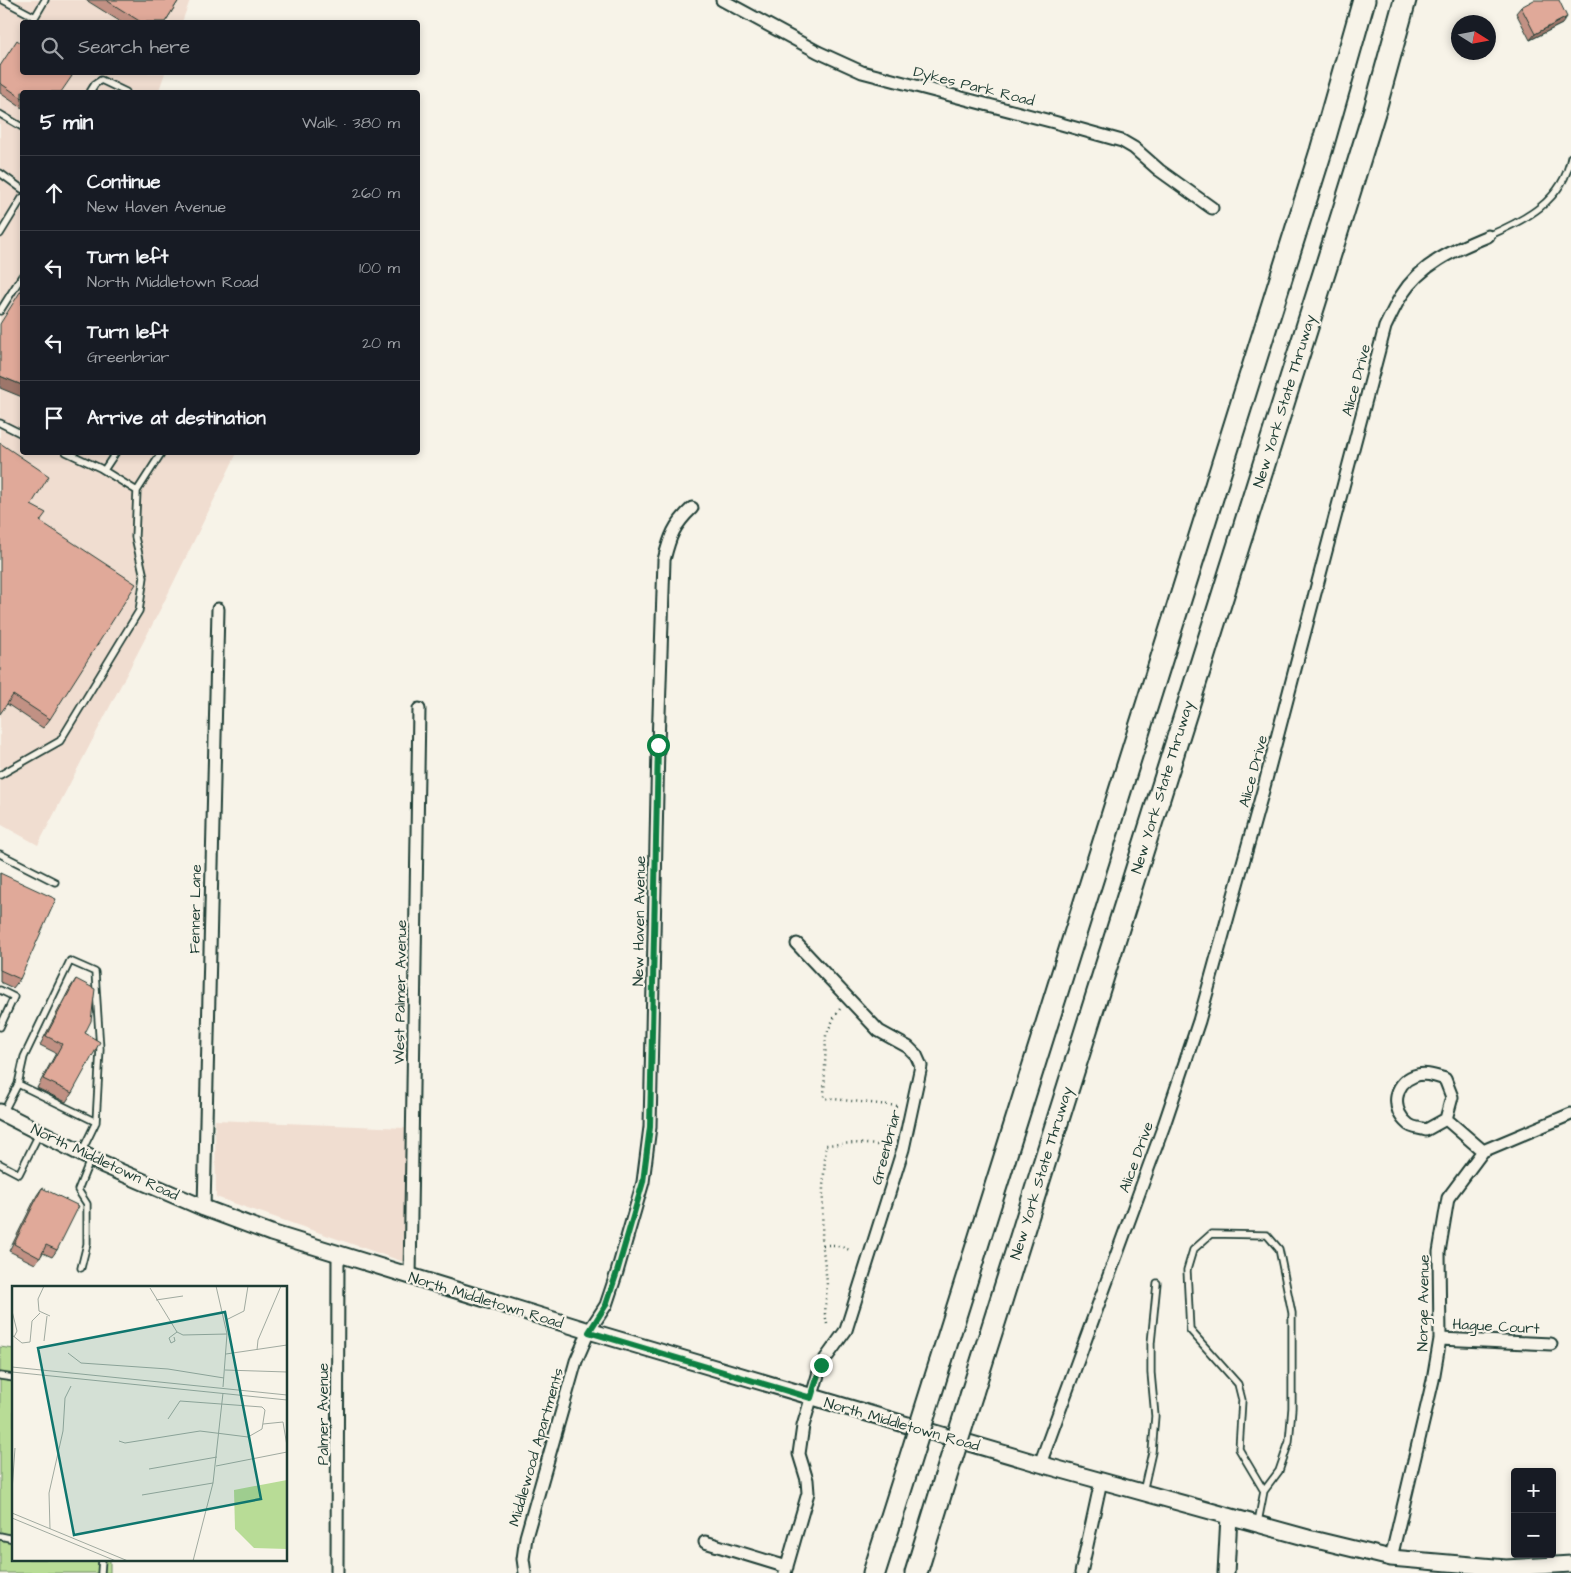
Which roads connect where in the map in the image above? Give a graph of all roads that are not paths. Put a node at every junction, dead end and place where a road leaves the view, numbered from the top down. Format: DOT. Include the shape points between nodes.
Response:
graph roads {
  1 [pos="3,0"];
  2 [pos="45,0"];
  3 [pos="722,0"];
  4 [pos="1364,0"];
  5 [pos="1405,0"];
  6 [pos="0,5"];
  7 [pos="91,90"];
  8 [pos="122,90"];
  9 [pos="0,114"];
  10 [pos="20,126"];
  11 [pos="1571,158"];
  12 [pos="0,174"];
  13 [pos="20,187"];
  14 [pos="20,201"];
  15 [pos="1212,208"];
  16 [pos="0,234"];
  17 [pos="1488,236"];
  18 [pos="20,279"];
  19 [pos="0,311"];
  20 [pos="0,423"];
  21 [pos="20,433"];
  22 [pos="72,455"];
  23 [pos="114,455"];
  24 [pos="160,455"];
  25 [pos="104,470"];
  26 [pos="137,491"];
  27 [pos="692,508"];
  28 [pos="218,609"];
  29 [pos="419,708"];
  30 [pos="0,775"];
  31 [pos="0,854"];
  32 [pos="55,882"];
  33 [pos="797,944"];
  34 [pos="0,990"];
  35 [pos="0,1027"];
  36 [pos="18,1084"];
  37 [pos="1,1113"];
  38 [pos="1571,1114"];
  39 [pos="1446,1119"];
  40 [pos="96,1122"];
  41 [pos="40,1132"];
  42 [pos="1483,1151"];
  43 [pos="86,1155"];
  44 [pos="0,1164"];
  45 [pos="204,1208"];
  46 [pos="338,1254"];
  47 [pos="81,1268"];
  48 [pos="410,1277"];
  49 [pos="1157,1283"];
  50 [pos="589,1332"];
  51 [pos="1440,1339"];
  52 [pos="1551,1344"];
  53 [pos="811,1398"];
  54 [pos="1040,1464"];
  55 [pos="1101,1481"];
  56 [pos="1264,1491"];
  57 [pos="1143,1492"];
  58 [pos="1229,1516"];
  59 [pos="1258,1524"];
  60 [pos="706,1542"];
  61 [pos="1391,1558"];
  62 [pos="102,1560"];
  63 [pos="1571,1564"];
  64 [pos="786,1570"];
  65 [pos="1506,1570"];
  66 [pos="101,1573"];
  67 [pos="337,1573"];
  68 [pos="525,1573"];
  69 [pos="874,1573"];
  70 [pos="916,1573"];
  71 [pos="1080,1573"];
  72 [pos="1226,1573"];
  1 -- 2 [label="lane" via="35,17"];
  1 -- 6 [label="lane"];
  3 -- 15 [label="street, Dykes Park Road" via="862,72 1122,141"];
  4 -- 69 [label="highway, bridge" via="1321,152"];
  5 -- 70 [label="highway, New York State Thruway, bridge" via="1345,207"];
  7 -- 8 [label="lane" via="101,80"];
  9 -- 10 [label="lane"];
  11 -- 17 [label="lane, Alice Drive" via="1563,183 1545,204 1515,224"];
  12 -- 13 [label="lane"];
  14 -- 16 [label="lane"];
  17 -- 54 [label="street, Alice Drive" via="1446,254 1421,272 1402,296 1385,327 1199,1021"];
  18 -- 19 [label="lane"];
  20 -- 21 [label="lane"];
  22 -- 25 [label="lane"];
  23 -- 25 [label="lane"];
  24 -- 26 [label="lane"];
  25 -- 26 [label="lane"];
  26 -- 30 [label="lane" via="135,537 144,576 139,611 60,741"];
  27 -- 50 [label="street, New Haven Avenue" via="671,534 664,560 650,1127 643,1182 617,1272 606,1305"];
  28 -- 45 [label="street, Fenner Lane"];
  29 -- 48 [label="street, West Palmer Avenue"];
  31 -- 32 [label="lane"];
  33 -- 53 [label="street, Greenbriar" via="879,1031 908,1047 921,1066 903,1149 846,1330 821,1365"];
  34 -- 35 [label="lane" via="14,997"];
  36 -- 37 [label="lane"];
  36 -- 40 [label="lane"];
  36 -- 40 [label="lane" via="24,1057 70,961 96,972 100,1049"];
  37 -- 41 [label="street, North Middletown Road"];
  38 -- 42 [label="street"];
  39 -- 39 [label="street" via="1452,1097 1445,1079 1428,1074 1414,1076 1402,1085 1395,1098 1398,1113 1409,1125 1426,1130"];
  39 -- 42 [label="street"];
  40 -- 43 [label="lane"];
  41 -- 43 [label="street, North Middletown Road"];
  41 -- 44 [label="lane" via="19,1174"];
  42 -- 51 [label="street, Norge Avenue" via="1448,1198 1439,1252"];
  43 -- 45 [label="street, North Middletown Road"];
  43 -- 47 [label="lane" via="78,1190 88,1204 87,1244"];
  45 -- 46 [label="street, North Middletown Road"];
  46 -- 48 [label="street, North Middletown Road"];
  46 -- 67 [label="street, Palmer Avenue"];
  48 -- 50 [label="street, North Middletown Road"];
  49 -- 57 [label="lane" via="1151,1353 1156,1416"];
  50 -- 53 [label="street, North Middletown Road"];
  50 -- 68 [label="street, Middlewood Apartments" via="576,1360 526,1538"];
  51 -- 52 [label="street, Hague Court"];
  51 -- 61 [label="street, Norge Avenue" via="1434,1380"];
  53 -- 54 [label="street, North Middletown Road"];
  53 -- 64 [label="street" via="800,1441 808,1493"];
  54 -- 55 [label="street, North Middletown Road"];
  55 -- 57 [label="street, North Middletown Road"];
  55 -- 71 [label="street"];
  56 -- 56 [label="lane" via="1279,1472 1289,1442 1292,1408 1292,1313 1289,1295 1279,1249 1267,1235 1211,1234 1193,1250 1187,1270 1190,1330 1238,1384 1242,1400 1239,1449"];
  56 -- 59 [label="lane"];
  57 -- 58 [label="street, North Middletown Road"];
  58 -- 59 [label="street, North Middletown Road"];
  58 -- 72 [label="street"];
  59 -- 61 [label="street, North Middletown Road"];
  60 -- 64 [label="street"];
  61 -- 65 [label="street, North Middletown Road"];
  62 -- 66 [label="lane"];
  63 -- 65 [label="street, North Middletown Road"];
}
